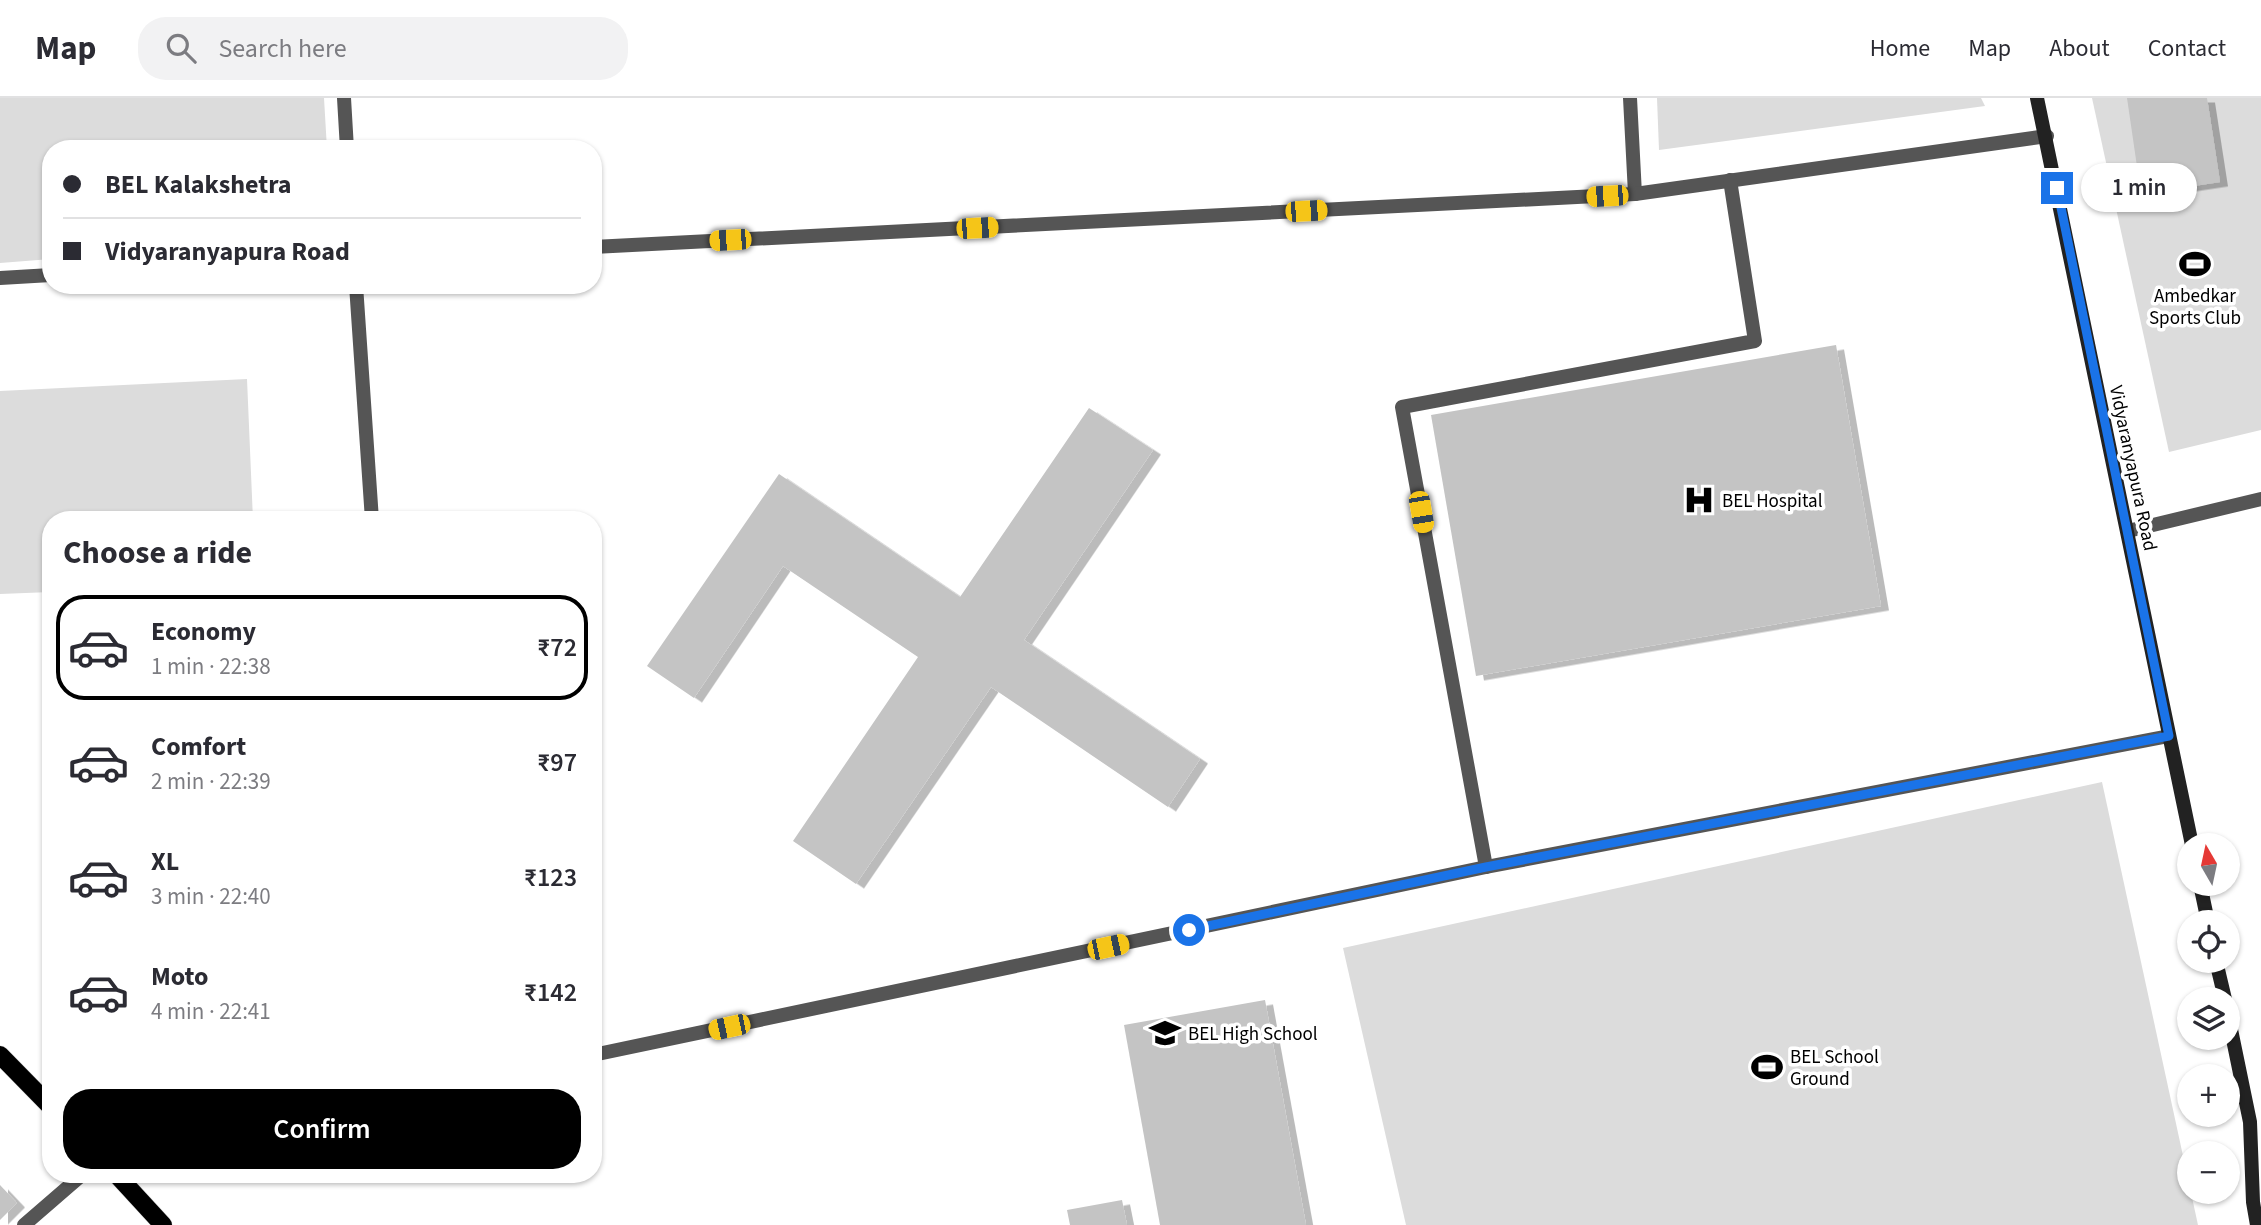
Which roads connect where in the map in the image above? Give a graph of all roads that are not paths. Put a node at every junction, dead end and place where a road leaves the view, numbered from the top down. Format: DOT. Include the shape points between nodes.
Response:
graph roads {
  1 [pos="344,98"];
  2 [pos="1630,98"];
  3 [pos="2037,98"];
  4 [pos="2047,136"];
  5 [pos="346,140"];
  6 [pos="1730,180"];
  7 [pos="1635,194"];
  8 [pos="602,247"];
  9 [pos="42,276"];
  10 [pos="0,278"];
  11 [pos="357,294"];
  12 [pos="2261,499"];
  13 [pos="371,511"];
  14 [pos="2128,531"];
  15 [pos="2169,736"];
  16 [pos="2189,833"];
  17 [pos="1486,867"];
  18 [pos="2235,1050"];
  19 [pos="602,1053"];
  20 [pos="0,1055"];
  21 [pos="42,1098"];
  22 [pos="2250,1122"];
  23 [pos="2261,1146"];
  24 [pos="73,1183"];
  25 [pos="124,1183"];
  26 [pos="2257,1202"];
  27 [pos="24,1225"];
  28 [pos="163,1225"];
  29 [pos="2257,1225"];
  1 -- 5 [label="street"];
  2 -- 7 [label="street"];
  3 -- 4 [label="main road, Vidyaranyapura Road"];
  4 -- 6 [label="street"];
  4 -- 14 [label="main road, Vidyaranyapura Road"];
  6 -- 7 [label="street"];
  6 -- 17 [label="street" via="1755,341 1402,407"];
  7 -- 8 [label="street"];
  9 -- 10 [label="street"];
  11 -- 13 [label="street"];
  12 -- 14 [label="street"];
  14 -- 15 [label="main road, Vidyaranyapura Road"];
  15 -- 16 [label="main road, Vidyaranyapura Road"];
  15 -- 17 [label="street"];
  17 -- 19 [label="street"];
  18 -- 22 [label="main road"];
  20 -- 21 [label="main road"];
  22 -- 23 [label="main road"];
  22 -- 26 [label="main road"];
  24 -- 27 [label="street"];
  25 -- 28 [label="main road"];
  26 -- 29 [label="main road"];
}
